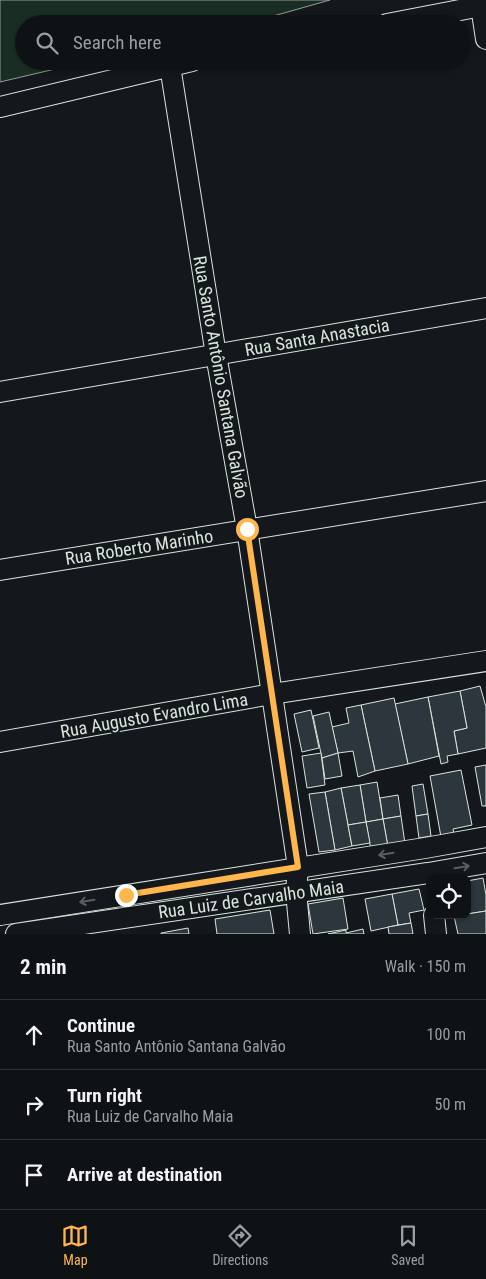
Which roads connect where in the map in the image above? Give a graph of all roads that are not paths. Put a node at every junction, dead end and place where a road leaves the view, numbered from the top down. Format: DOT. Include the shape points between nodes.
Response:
graph roads {
  1 [pos="484,5"];
  2 [pos="433,15"];
  3 [pos="486,39"];
  4 [pos="153,70"];
  5 [pos="171,70"];
  6 [pos="0,107"];
  7 [pos="486,308"];
  8 [pos="216,355"];
  9 [pos="0,392"];
  10 [pos="486,492"];
  11 [pos="247,529"];
  12 [pos="0,570"];
  13 [pos="486,661"];
  14 [pos="272,694"];
  15 [pos="0,742"];
  16 [pos="486,836"];
  17 [pos="425,848"];
  18 [pos="486,863"];
  19 [pos="298,867"];
  20 [pos="428,874"];
  21 [pos="449,874"];
  22 [pos="426,880"];
  23 [pos="296,892"];
  24 [pos="126,895"];
  25 [pos="0,915"];
  26 [pos="434,919"];
  27 [pos="131,925"];
  28 [pos="16,934"];
  29 [pos="300,934"];
  30 [pos="436,934"];
  1 -- 2 [label="street"];
  1 -- 3 [label="street"];
  4 -- 6 [label="street"];
  5 -- 8 [label="street, Rua Santo Antônio Santana Galvão"];
  7 -- 8 [label="street, Rua Santa Anastacia"];
  8 -- 9 [label="street, Rua Santa Anastacia"];
  8 -- 11 [label="street, Rua Santo Antônio Santana Galvão"];
  10 -- 11 [label="street, Rua Roberto Marinho"];
  11 -- 12 [label="street, Rua Roberto Marinho"];
  11 -- 14 [label="street, Rua Santo Antônio Santana Galvão"];
  13 -- 14 [label="street, Rua Augusto Evandro Lima"];
  14 -- 15 [label="street, Rua Augusto Evandro Lima"];
  14 -- 19 [label="street, Rua Santo Antônio Santana Galvão"];
  16 -- 17 [label="street, Rua Luiz de Carvalho Maia"];
  17 -- 19 [label="street, Rua Luiz de Carvalho Maia, one-way"];
  17 -- 20 [label="street"];
  21 -- 18 [label="street, Rua Luiz de Carvalho Maia, one-way"];
  19 -- 23 [label="street, Rua Santo Antônio Santana Galvão"];
  19 -- 24 [label="street, Rua Luiz de Carvalho Maia"];
  22 -- 23 [label="street, Rua Luiz de Carvalho Maia"];
  23 -- 27 [label="street, Rua Luiz de Carvalho Maia"];
  23 -- 29 [label="street, Rua Santo Antônio Santana Galvão"];
  24 -- 25 [label="street, Rua Luiz de Carvalho Maia, one-way"];
  24 -- 27 [label="street"];
  26 -- 30 [label="street"];
  27 -- 28 [label="street, Rua Luiz de Carvalho Maia"];
}
